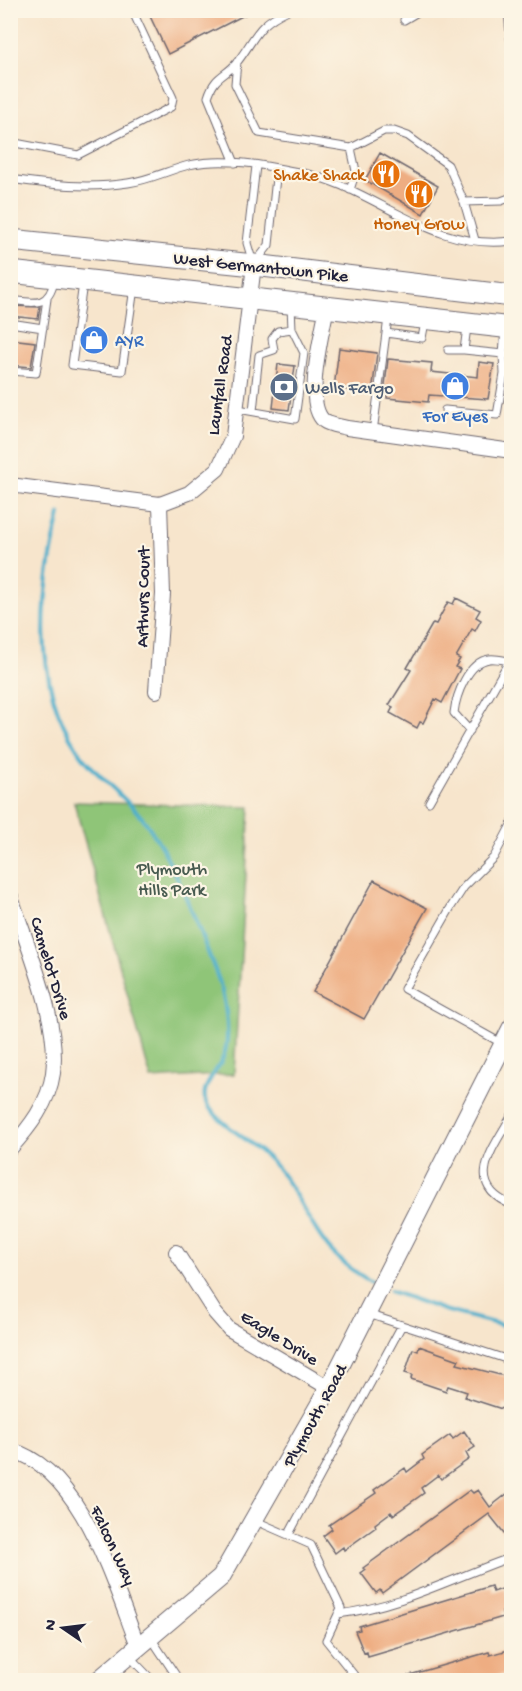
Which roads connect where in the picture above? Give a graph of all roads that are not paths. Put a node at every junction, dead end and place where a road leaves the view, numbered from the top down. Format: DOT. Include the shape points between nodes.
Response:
graph roads {
  1 [pos="132,10"];
  2 [pos="288,10"];
  3 [pos="421,10"];
  4 [pos="508,10"];
  5 [pos="404,20"];
  6 [pos="512,60"];
  7 [pos="237,62"];
  8 [pos="10,142"];
  9 [pos="351,148"];
  10 [pos="236,163"];
  11 [pos="256,166"];
  12 [pos="277,168"];
  13 [pos="10,179"];
  14 [pos="350,190"];
  15 [pos="512,197"];
  16 [pos="464,202"];
  17 [pos="10,240"];
  18 [pos="475,240"];
  19 [pos="512,241"];
  20 [pos="254,265"];
  21 [pos="10,272"];
  22 [pos="55,277"];
  23 [pos="83,280"];
  24 [pos="134,286"];
  25 [pos="512,297"];
  26 [pos="47,299"];
  27 [pos="249,299"];
  28 [pos="10,300"];
  29 [pos="291,303"];
  30 [pos="327,306"];
  31 [pos="468,321"];
  32 [pos="10,323"];
  33 [pos="388,323"];
  34 [pos="509,327"];
  35 [pos="43,328"];
  36 [pos="292,329"];
  37 [pos="448,350"];
  38 [pos="464,350"];
  39 [pos="242,352"];
  40 [pos="503,354"];
  41 [pos="259,355"];
  42 [pos="512,355"];
  43 [pos="10,371"];
  44 [pos="238,409"];
  45 [pos="445,410"];
  46 [pos="253,411"];
  47 [pos="373,432"];
  48 [pos="512,451"];
  49 [pos="10,485"];
  50 [pos="160,504"];
  51 [pos="510,659"];
  52 [pos="156,691"];
  53 [pos="470,731"];
  54 [pos="429,802"];
  55 [pos="512,823"];
  56 [pos="10,894"];
  57 [pos="17,936"];
  58 [pos="512,1027"];
  59 [pos="507,1047"];
  60 [pos="512,1115"];
  61 [pos="10,1149"];
  62 [pos="512,1205"];
  63 [pos="176,1252"];
  64 [pos="368,1314"];
  65 [pos="402,1325"];
  66 [pos="512,1361"];
  67 [pos="329,1388"];
  68 [pos="10,1450"];
  69 [pos="255,1521"];
  70 [pos="289,1534"];
  71 [pos="512,1557"];
  72 [pos="338,1614"];
  73 [pos="140,1647"];
  74 [pos="99,1680"];
  75 [pos="152,1680"];
  76 [pos="179,1680"];
  77 [pos="358,1680"];
  1 -- 8 [label="lane" via="173,98 171,107 78,155"];
  2 -- 7 [label="lane" via="259,27"];
  3 -- 5 [label="lane"];
  4 -- 6 [label="lane"];
  7 -- 9 [label="lane" via="235,84 259,133"];
  7 -- 10 [label="lane" via="212,83 208,97"];
  9 -- 14 [label="lane" via="356,171"];
  9 -- 16 [label="lane" via="384,131 408,136 448,165"];
  10 -- 11 [label="lane"];
  10 -- 13 [label="lane" via="188,165 130,183 101,186 67,188"];
  11 -- 12 [label="lane"];
  11 -- 20 [label="lane" via="248,243"];
  12 -- 14 [label="lane" via="325,179"];
  12 -- 20 [label="lane" via="269,245"];
  14 -- 18 [label="lane" via="416,225"];
  15 -- 16 [label="lane"];
  16 -- 18 [label="lane"];
  17 -- 20 [label="main road, West Germantown Pike"];
  18 -- 19 [label="lane"];
  20 -- 25 [label="main road, West Germantown Pike"];
  20 -- 27 [label="street, Launfall Road"];
  21 -- 22 [label="main road, West Germantown Pike"];
  22 -- 23 [label="main road, West Germantown Pike"];
  22 -- 26 [label="lane"];
  23 -- 24 [label="main road, West Germantown Pike"];
  23 -- 24 [label="lane" via="72,365 122,371"];
  24 -- 27 [label="main road, West Germantown Pike"];
  26 -- 28 [label="lane" via="33,303"];
  26 -- 35 [label="lane"];
  27 -- 29 [label="main road, West Germantown Pike"];
  27 -- 39 [label="street, Launfall Road"];
  29 -- 30 [label="main road, West Germantown Pike"];
  29 -- 36 [label="lane"];
  30 -- 33 [label="main road, West Germantown Pike"];
  30 -- 47 [label="street" via="314,392 316,409 325,422"];
  31 -- 33 [label="main road, West Germantown Pike" via="426,316"];
  31 -- 34 [label="main road, West Germantown Pike"];
  31 -- 38 [label="lane"];
  32 -- 35 [label="lane"];
  33 -- 47 [label="lane"];
  34 -- 40 [label="lane"];
  35 -- 43 [label="lane" via="36,372"];
  36 -- 41 [label="lane" via="278,331 273,339 274,350"];
  36 -- 46 [label="lane" via="304,353 295,418"];
  37 -- 38 [label="lane"];
  38 -- 40 [label="lane"];
  39 -- 41 [label="lane"];
  39 -- 44 [label="street, Launfall Road"];
  40 -- 42 [label="lane"];
  40 -- 45 [label="lane" via="497,415"];
  41 -- 46 [label="lane"];
  44 -- 46 [label="lane"];
  44 -- 50 [label="street, Launfall Road" via="233,436 218,469 189,493"];
  47 -- 48 [label="street"];
  49 -- 50 [label="street, Launfall Road"];
  50 -- 52 [label="street, Arthurs Court" via="163,594"];
  51 -- 53 [label="lane"];
  51 -- 53 [label="lane" via="488,659 473,667 456,699 454,713"];
  53 -- 54 [label="lane"];
  55 -- 59 [label="lane" via="495,857 464,887 404,989"];
  56 -- 57 [label="street, Camelot Drive"];
  57 -- 61 [label="street, Camelot Drive" via="53,1028 53,1075 35,1119"];
  58 -- 59 [label="main road, Plymouth Road"];
  59 -- 64 [label="main road, Plymouth Road" via="478,1089"];
  60 -- 62 [label="lane" via="485,1165 484,1176 494,1196"];
  63 -- 67 [label="street, Eagle Drive" via="229,1329"];
  64 -- 65 [label="lane"];
  64 -- 67 [label="main road, Plymouth Road"];
  65 -- 66 [label="lane"];
  65 -- 70 [label="lane"];
  67 -- 69 [label="main road, Plymouth Road"];
  68 -- 73 [label="street, Falcon Way" via="27,1454 71,1498 90,1527"];
  69 -- 70 [label="lane"];
  69 -- 73 [label="main road, Plymouth Road" via="221,1577"];
  70 -- 72 [label="lane" via="311,1545 341,1608"];
  71 -- 72 [label="lane" via="417,1594 364,1611"];
  72 -- 77 [label="lane" via="326,1640"];
  73 -- 74 [label="main road, Plymouth Road"];
  73 -- 75 [label="lane"];
  73 -- 76 [label="lane"];
}
